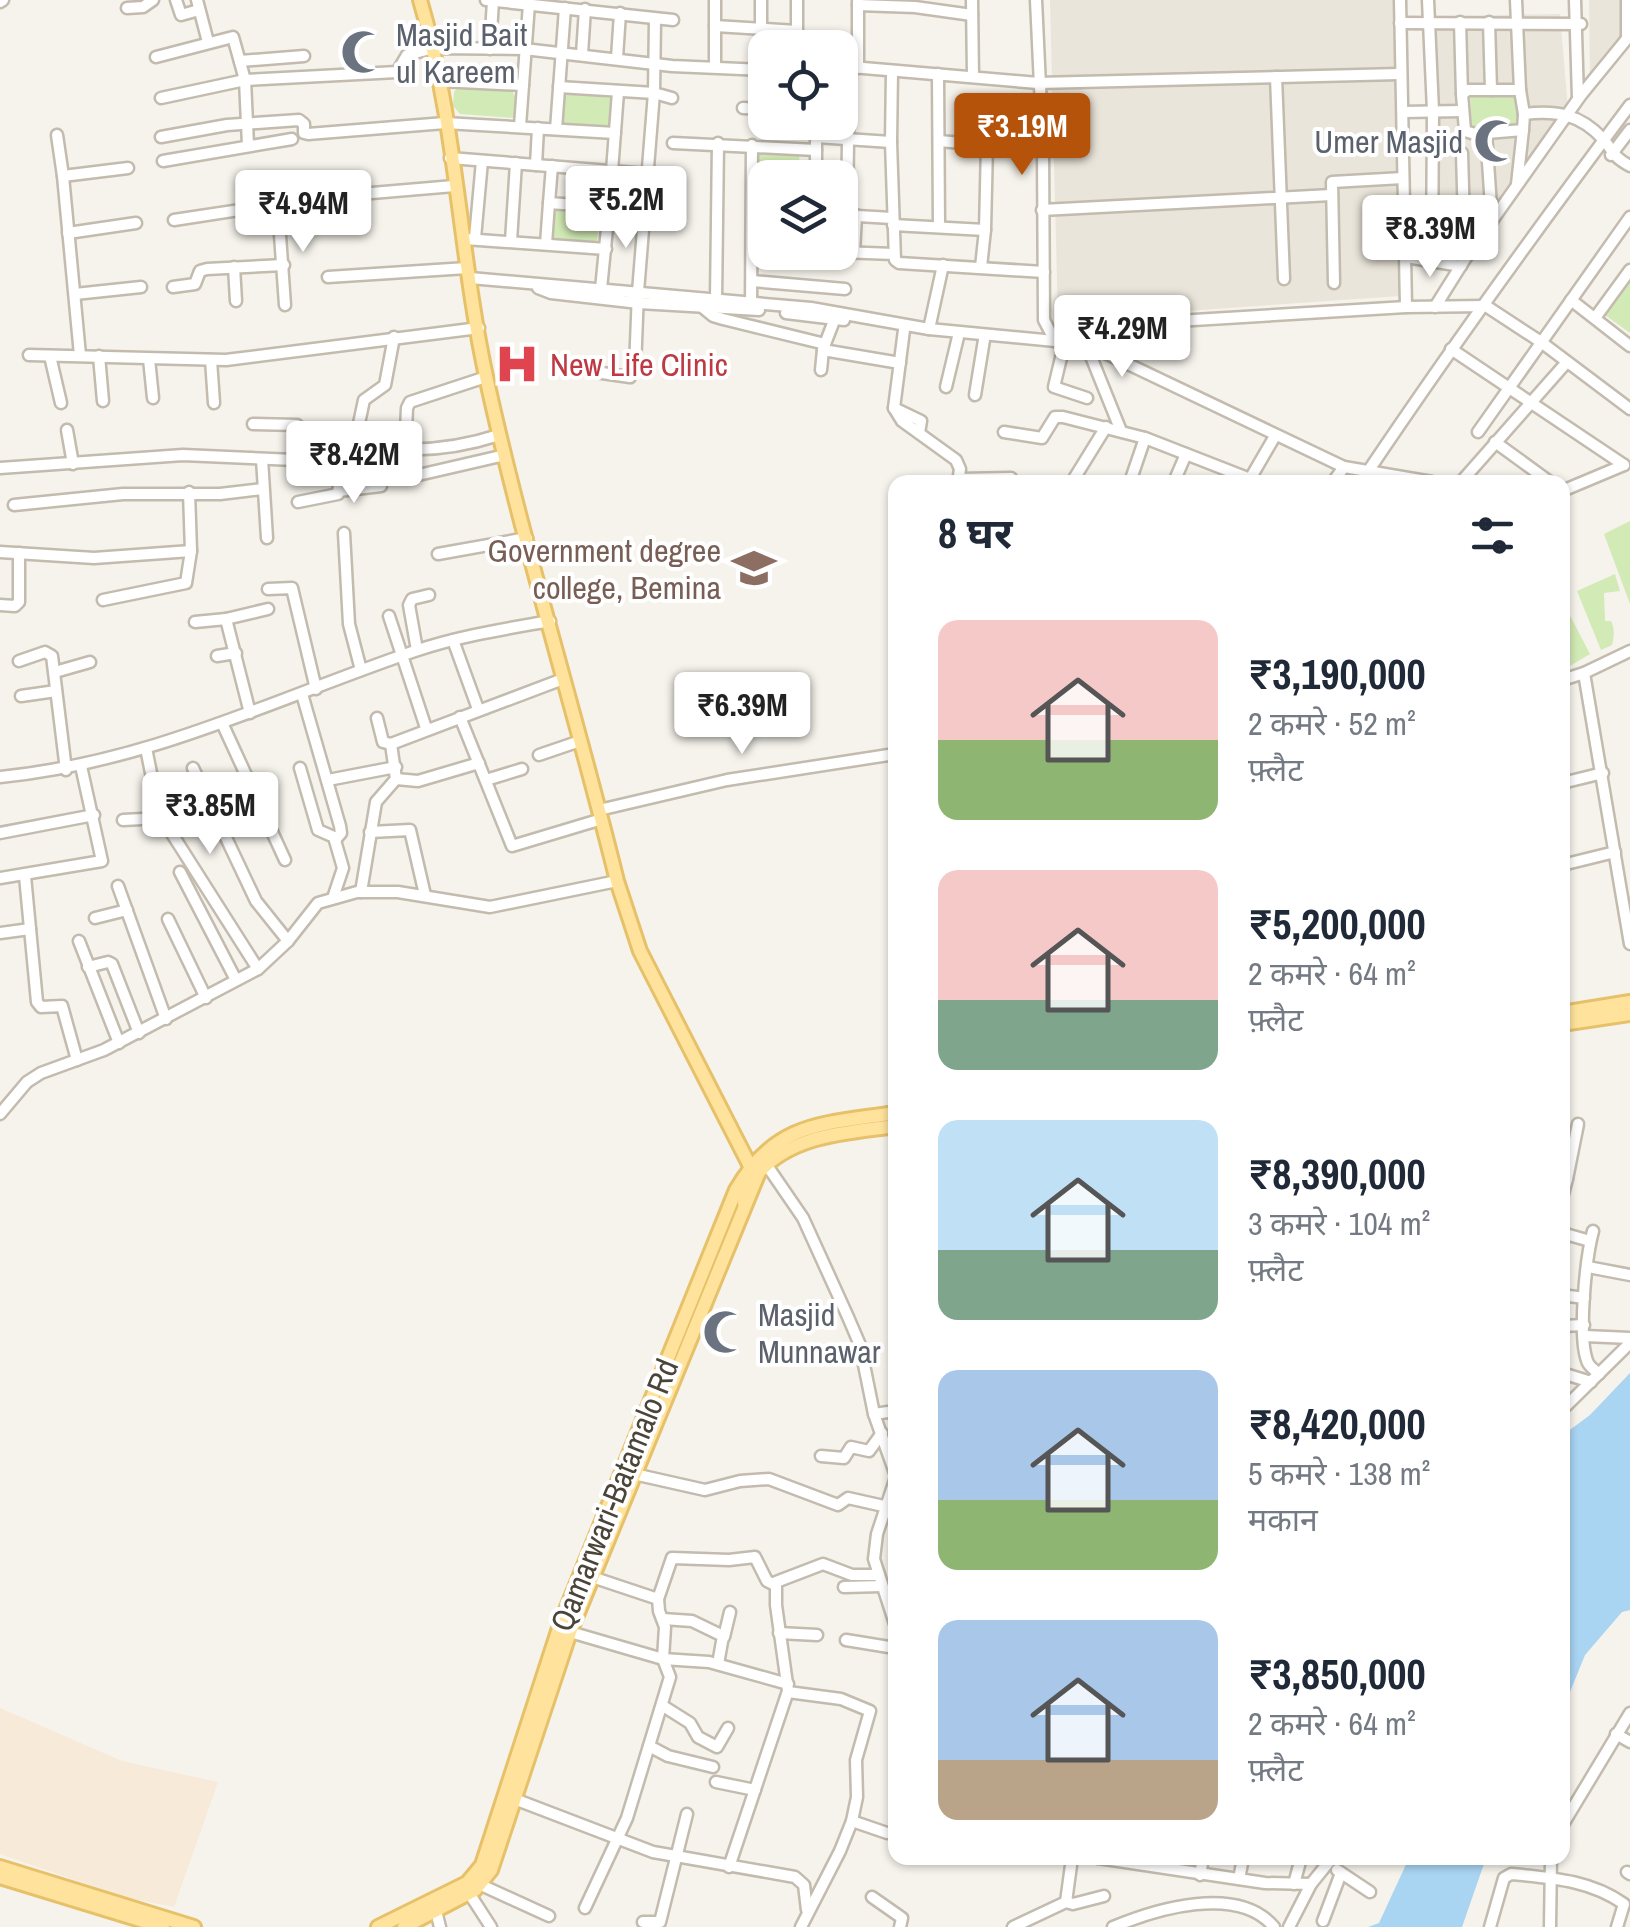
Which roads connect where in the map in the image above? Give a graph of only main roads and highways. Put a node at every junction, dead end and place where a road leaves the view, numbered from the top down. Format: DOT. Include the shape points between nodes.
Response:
graph roads {
  1 [pos="420,0"];
  2 [pos="1630,1002"];
  3 [pos="1570,1012"];
  4 [pos="1630,1014"];
  5 [pos="1570,1023"];
  6 [pos="888,1114"];
  7 [pos="888,1127"];
  8 [pos="750,1166"];
  9 [pos="744,1203"];
  10 [pos="694,1313"];
  11 [pos="0,1867"];
  12 [pos="0,1877"];
  13 [pos="163,1927"];
  14 [pos="194,1927"];
  15 [pos="378,1927"];
  16 [pos="404,1927"];
  1 -- 8 [label="main road" via="470,238 486,377 617,881 640,950"];
  2 -- 3 [label="main road"];
  4 -- 5 [label="main road"];
  6 -- 8 [label="main road, Qamarwari-Batamalo Rd" via="806,1126"];
  7 -- 9 [label="main road, Qamarwari-Batamalo Rd" via="810,1140 766,1164"];
  8 -- 9 [label="main road"];
  8 -- 10 [label="main road, Qamarwari-Batamalo Rd"];
  9 -- 10 [label="main road, Qamarwari-Batamalo Rd"];
  10 -- 15 [label="main road, Qamarwari-Batamalo Rd" via="560,1626 482,1865 467,1883"];
  10 -- 16 [label="main road, Qamarwari-Batamalo Rd" via="570,1632 492,1870 474,1889"];
  11 -- 14 [label="main road"];
  12 -- 13 [label="main road"];
}
